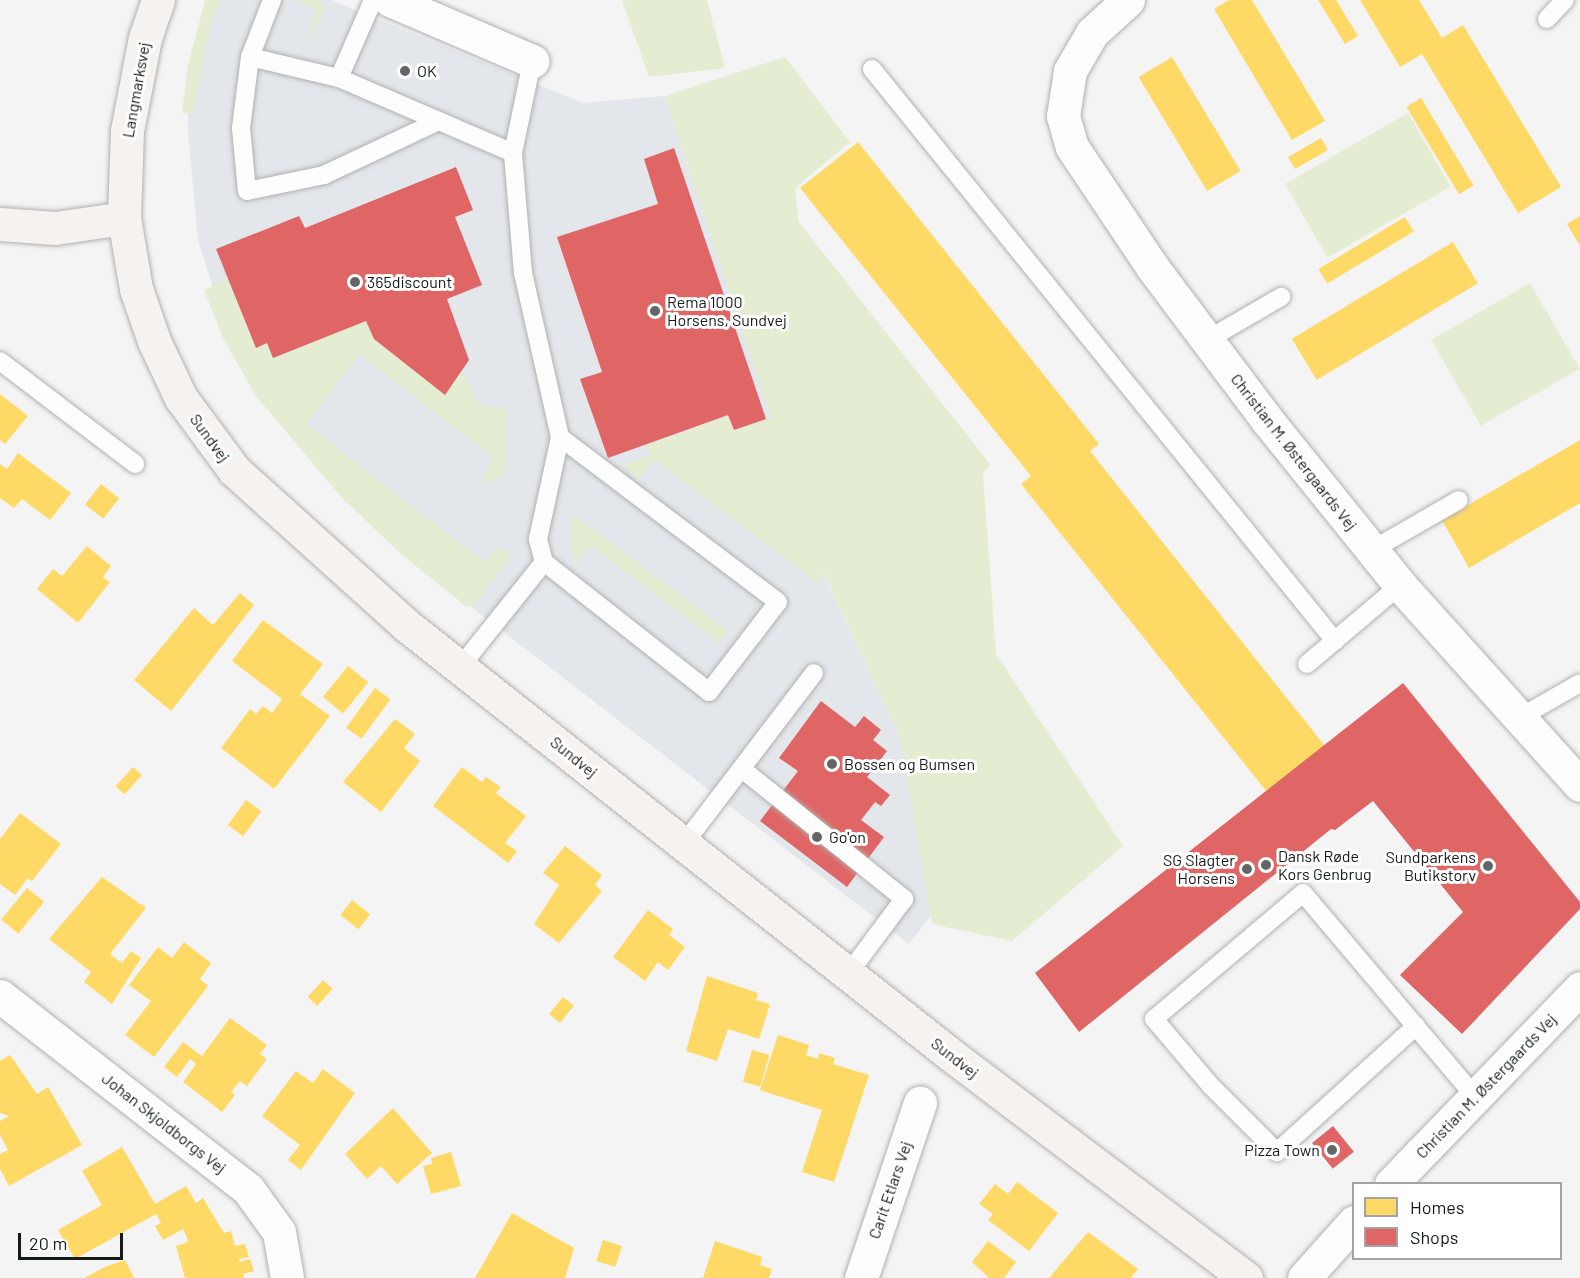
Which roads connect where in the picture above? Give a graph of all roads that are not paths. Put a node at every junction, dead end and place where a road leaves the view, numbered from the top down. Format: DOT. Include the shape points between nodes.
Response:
graph roads {
  1 [pos="158,0"];
  2 [pos="272,0"];
  3 [pos="373,0"];
  4 [pos="390,0"];
  5 [pos="1128,0"];
  6 [pos="1565,0"];
  7 [pos="1547,19"];
  8 [pos="250,57"];
  9 [pos="532,61"];
  10 [pos="872,69"];
  11 [pos="339,78"];
  12 [pos="439,121"];
  13 [pos="513,153"];
  14 [pos="124,218"];
  15 [pos="0,224"];
  16 [pos="1281,297"];
  17 [pos="1207,340"];
  18 [pos="0,361"];
  19 [pos="560,437"];
  20 [pos="135,464"];
  21 [pos="1459,500"];
  22 [pos="1372,550"];
  23 [pos="544,562"];
  24 [pos="1400,585"];
  25 [pos="1335,641"];
  26 [pos="1307,664"];
  27 [pos="461,666"];
  28 [pos="814,673"];
  29 [pos="1580,683"];
  30 [pos="1519,718"];
  31 [pos="742,769"];
  32 [pos="1580,785"];
  33 [pos="683,844"];
  34 [pos="848,974"];
  35 [pos="1580,988"];
  36 [pos="0,996"];
  37 [pos="1416,1026"];
  38 [pos="1476,1098"];
  39 [pos="920,1103"];
  40 [pos="1393,1182"];
  41 [pos="1352,1223"];
  42 [pos="287,1278"];
  43 [pos="861,1278"];
  44 [pos="1245,1278"];
  45 [pos="1304,1278"];
  1 -- 14 [label="main road, Langmarksvej" via="145,38 126,131"];
  2 -- 8 [label="lane"];
  3 -- 11 [label="lane"];
  4 -- 9 [label="street"];
  5 -- 17 [label="street, Christian M. Østergaards Vej" via="1092,33 1076,56 1066,86 1063,116 1071,147"];
  6 -- 7 [label="lane"];
  8 -- 11 [label="lane"];
  8 -- 12 [label="lane" via="241,128 247,191 324,174"];
  9 -- 13 [label="lane"];
  10 -- 25 [label="lane"];
  11 -- 12 [label="lane"];
  12 -- 13 [label="lane"];
  13 -- 19 [label="lane" via="523,273"];
  14 -- 15 [label="main road" via="55,228"];
  14 -- 27 [label="main road, Sundvej" via="136,289 154,341 181,398 207,437 234,470 280,513 406,626"];
  16 -- 17 [label="lane"];
  17 -- 22 [label="street, Christian M. Østergaards Vej"];
  18 -- 20 [label="lane"];
  19 -- 23 [label="lane" via="538,539"];
  19 -- 23 [label="lane" via="778,602 709,692"];
  21 -- 22 [label="lane"];
  22 -- 24 [label="street, Christian M. Østergaards Vej"];
  23 -- 27 [label="lane"];
  24 -- 25 [label="lane"];
  24 -- 30 [label="street, Christian M. Østergaards Vej"];
  25 -- 26 [label="lane"];
  27 -- 33 [label="main road, Sundvej"];
  28 -- 31 [label="lane"];
  29 -- 30 [label="lane"];
  30 -- 32 [label="street, Christian M. Østergaards Vej"];
  31 -- 33 [label="lane"];
  31 -- 34 [label="lane" via="904,899"];
  33 -- 34 [label="main road, Sundvej"];
  34 -- 44 [label="main road, Sundvej"];
  35 -- 38 [label="street, Christian M. Østergaards Vej"];
  36 -- 42 [label="street, Johan Skjoldborgs Vej" via="248,1189 279,1232"];
  37 -- 37 [label="lane" via="1304,893 1154,1019 1211,1086 1277,1152"];
  37 -- 38 [label="lane"];
  38 -- 40 [label="street, Christian M. Østergaards Vej"];
  39 -- 43 [label="street, Carit Etlars Vej"];
  41 -- 45 [label="street"];
}
